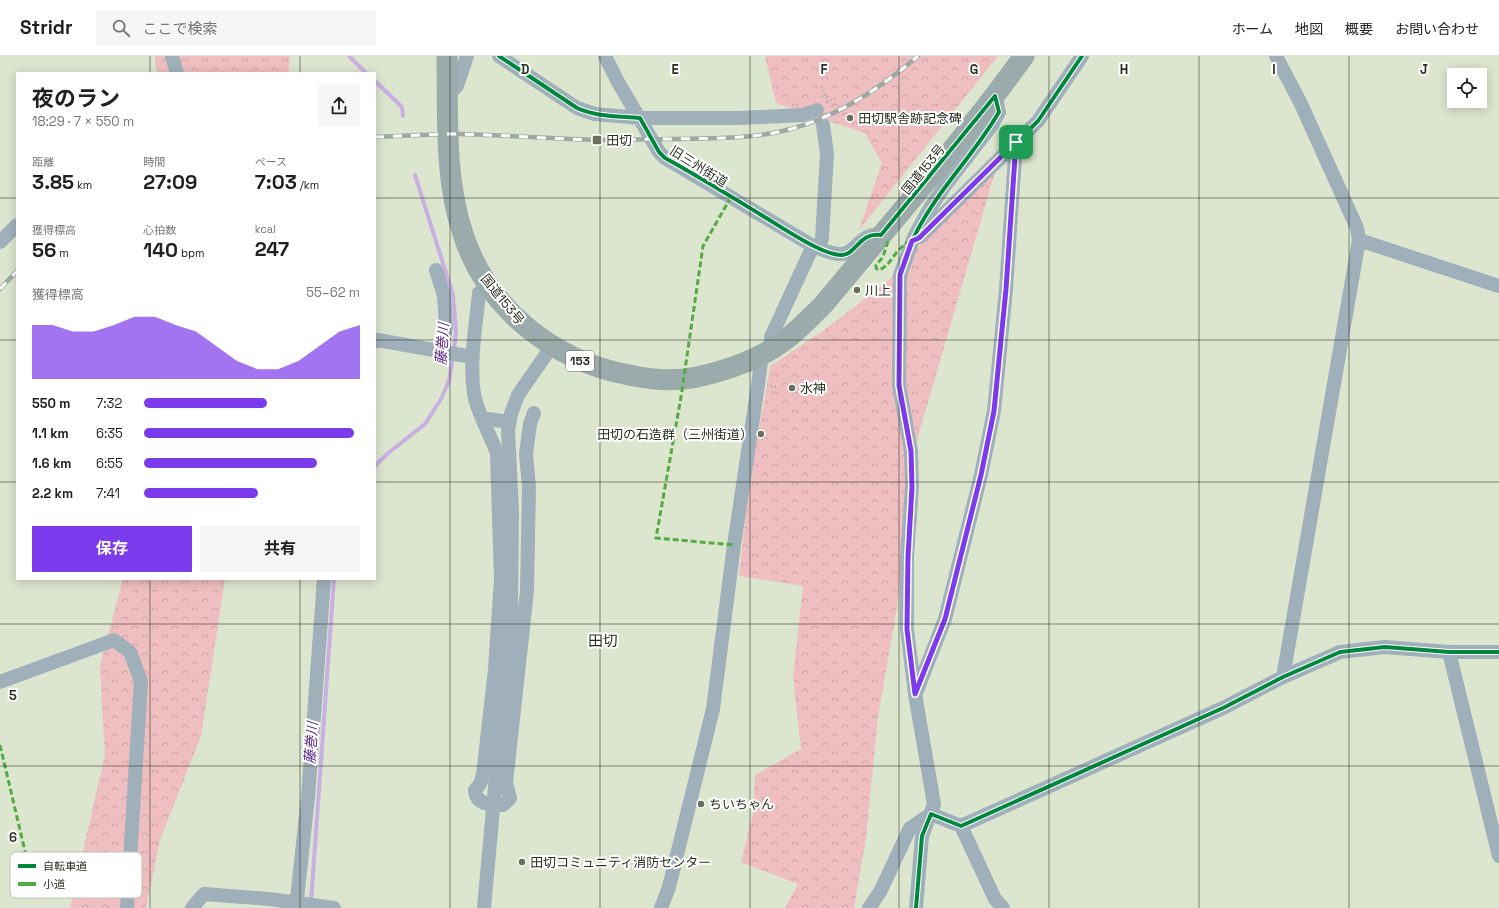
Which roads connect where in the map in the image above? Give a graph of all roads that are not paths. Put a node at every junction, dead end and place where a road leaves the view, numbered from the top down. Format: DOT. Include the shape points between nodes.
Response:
graph roads {
  1 [pos="172,56"];
  2 [pos="447,56"];
  3 [pos="467,56"];
  4 [pos="499,56"];
  5 [pos="605,56"];
  6 [pos="1024,56"];
  7 [pos="1082,56"];
  8 [pos="1276,56"];
  9 [pos="177,72"];
  10 [pos="448,95"];
  11 [pos="995,96"];
  12 [pos="817,110"];
  13 [pos="640,118"];
  14 [pos="823,125"];
  15 [pos="1016,142"];
  16 [pos="16,226"];
  17 [pos="881,235"];
  18 [pos="1359,240"];
  19 [pos="912,241"];
  20 [pos="0,242"];
  21 [pos="816,247"];
  22 [pos="436,270"];
  23 [pos="1499,286"];
  24 [pos="479,293"];
  25 [pos="376,341"];
  26 [pos="552,346"];
  27 [pos="767,351"];
  28 [pos="444,352"];
  29 [pos="467,357"];
  30 [pos="482,418"];
  31 [pos="529,420"];
  32 [pos="502,421"];
  33 [pos="324,580"];
  34 [pos="1449,652"];
  35 [pos="1499,652"];
  36 [pos="1283,677"];
  37 [pos="0,682"];
  38 [pos="915,694"];
  39 [pos="493,805"];
  40 [pos="930,814"];
  41 [pos="961,826"];
  42 [pos="130,852"];
  43 [pos="1499,856"];
  44 [pos="128,898"];
  45 [pos="296,906"];
  46 [pos="127,908"];
  47 [pos="192,908"];
  48 [pos="330,908"];
  49 [pos="484,908"];
  50 [pos="661,908"];
  51 [pos="869,908"];
  52 [pos="916,908"];
  53 [pos="1002,908"];
  1 -- 9 [label="street"];
  2 -- 10 [label="highway, 国道153号 / 153"];
  3 -- 10 [label="street" via="457,86"];
  4 -- 13 [label="street" via="586,112"];
  5 -- 13 [label="street, 旧三州街道"];
  6 -- 11 [label="highway, 国道153号 / 153"];
  7 -- 15 [label="street" via="1038,121"];
  8 -- 18 [label="street" via="1301,104 1357,228"];
  10 -- 26 [label="highway, 国道153号 / 153" via="450,165 454,200 463,234 486,282 524,326"];
  11 -- 17 [label="highway, 国道153号 / 153"];
  11 -- 19 [label="street" via="999,112 992,125 944,187"];
  12 -- 13 [label="street" via="803,115 738,118"];
  13 -- 21 [label="street, 旧三州街道" via="665,158"];
  14 -- 21 [label="street" via="826,154 822,238"];
  15 -- 19 [label="street" via="919,238"];
  15 -- 38 [label="street" via="1006,289 994,411 981,475 945,619"];
  16 -- 20 [label="street"];
  17 -- 21 [label="street, 旧三州街道" via="863,239 842,255"];
  17 -- 27 [label="highway, 国道153号 / 153" via="823,305 788,338"];
  18 -- 23 [label="street"];
  18 -- 36 [label="street"];
  19 -- 38 [label="street" via="900,275 899,385 911,451 907,629"];
  21 -- 27 [label="street" via="771,337"];
  22 -- 28 [label="street" via="444,296"];
  24 -- 29 [label="street"];
  25 -- 28 [label="street"];
  26 -- 27 [label="highway, 国道153号 / 153" via="599,368 652,380 696,377 733,367"];
  26 -- 39 [label="street" via="518,395 508,430 512,511 511,610"];
  27 -- 50 [label="street" via="758,385 713,710 670,887"];
  28 -- 29 [label="street"];
  29 -- 30 [label="street" via="474,395"];
  30 -- 32 [label="street"];
  30 -- 39 [label="street" via="497,454 501,579 483,775 475,790 484,804"];
  31 -- 39 [label="street" via="526,454 529,487 527,591 506,783 510,798 503,805"];
  33 -- 45 [label="street" via="308,796"];
  34 -- 35 [label="street"];
  34 -- 36 [label="street" via="1384,647 1340,652"];
  34 -- 43 [label="street"];
  36 -- 41 [label="street" via="1224,708"];
  37 -- 42 [label="street" via="114,640 130,652 141,681"];
  38 -- 40 [label="street" via="934,804"];
  39 -- 49 [label="street"];
  40 -- 41 [label="street"];
  40 -- 51 [label="street" via="910,828 880,892"];
  40 -- 52 [label="street" via="922,836"];
  41 -- 53 [label="street" via="995,899"];
  44 -- 46 [label="street"];
  45 -- 47 [label="street" via="270,899 204,894"];
  45 -- 48 [label="street"];
}
